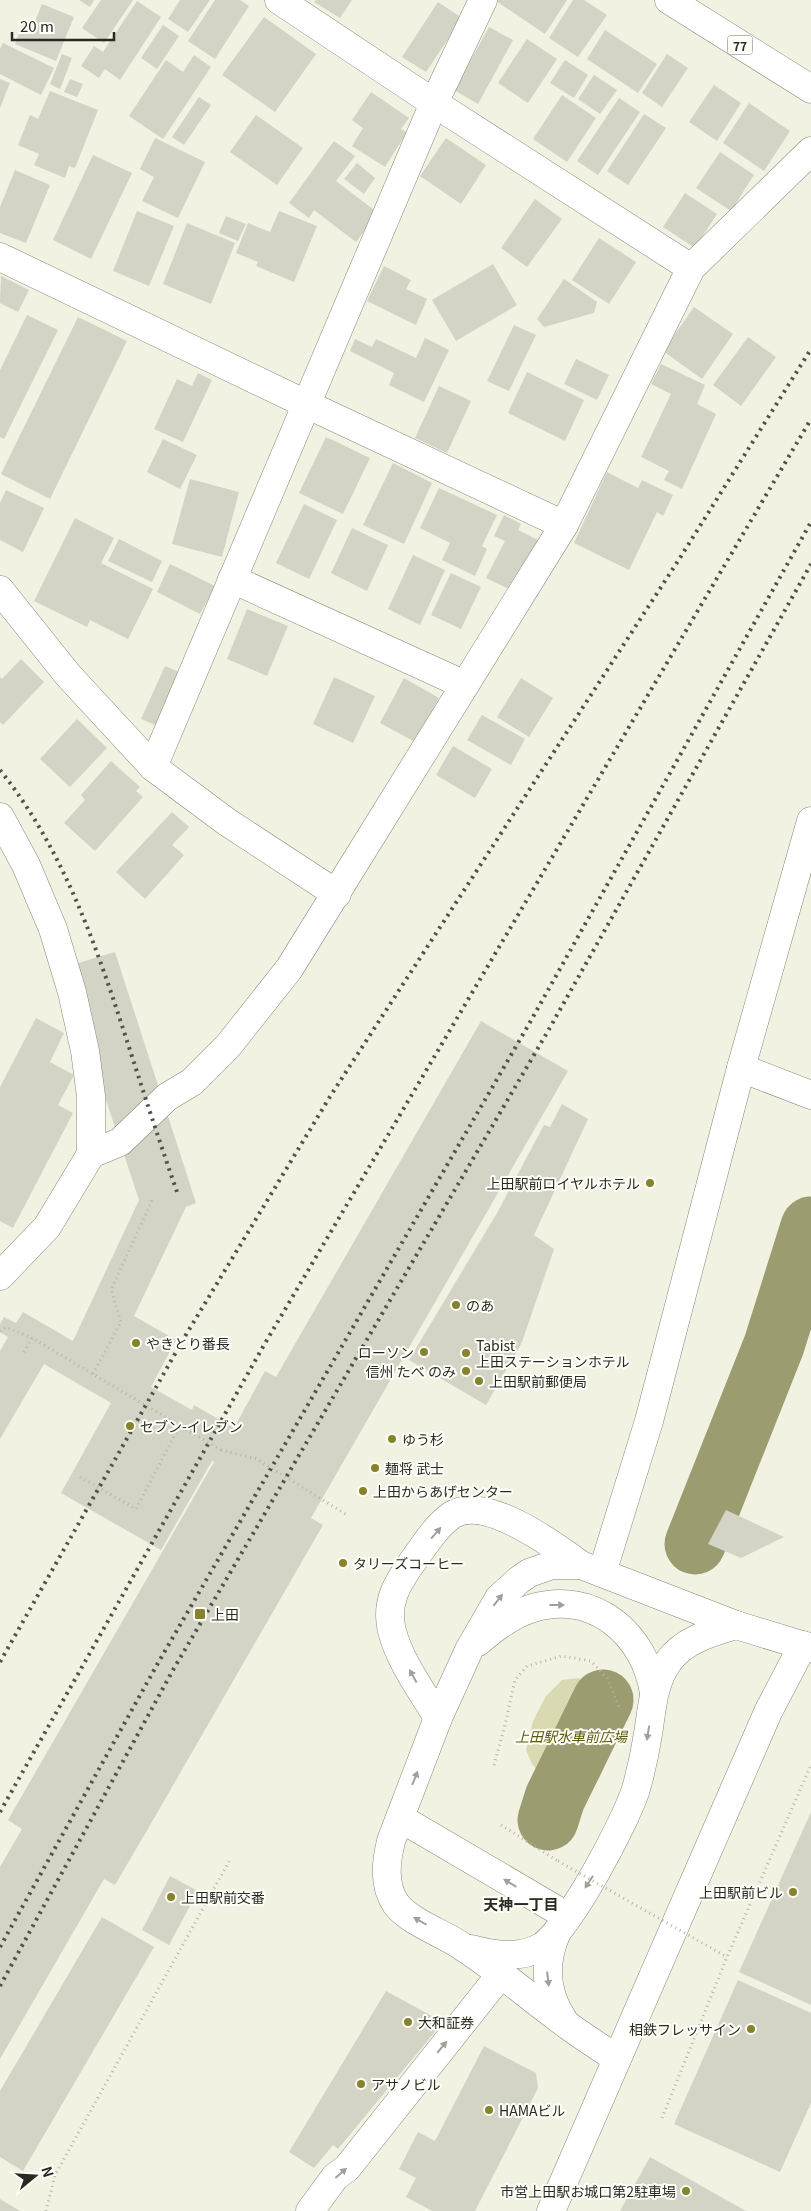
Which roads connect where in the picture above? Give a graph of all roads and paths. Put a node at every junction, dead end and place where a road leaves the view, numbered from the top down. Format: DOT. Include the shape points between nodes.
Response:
graph roads {
  1 [pos="279,0"];
  2 [pos="483,0"];
  3 [pos="668,0"];
  4 [pos="811,89"];
  5 [pos="434,103"];
  6 [pos="811,151"];
  7 [pos="0,257"];
  8 [pos="691,268"];
  9 [pos="306,404"];
  10 [pos="564,525"];
  11 [pos="232,579"];
  12 [pos="0,590"];
  13 [pos="465,685"];
  14 [pos="154,767"];
  15 [pos="0,818"];
  16 [pos="811,821"];
  17 [pos="337,894"];
  18 [pos="741,1068"];
  19 [pos="811,1095"];
  20 [pos="91,1154"];
  21 [pos="153,1198"];
  22 [pos="5,1264"];
  23 [pos="0,1331"];
  24 [pos="32,1338"];
  25 [pos="24,1352"];
  26 [pos="94,1374"];
  27 [pos="180,1425"];
  28 [pos="80,1477"];
  29 [pos="347,1515"];
  30 [pos="592,1569"];
  31 [pos="666,1598"];
  32 [pos="736,1625"];
  33 [pos="808,1640"];
  34 [pos="469,1650"];
  35 [pos="678,1651"];
  36 [pos="654,1693"];
  37 [pos="622,1714"];
  38 [pos="438,1718"];
  39 [pos="494,1765"];
  40 [pos="811,1765"];
  41 [pos="400,1818"];
  42 [pos="502,1825"];
  43 [pos="231,1858"];
  44 [pos="562,1924"];
  45 [pos="462,1946"];
  46 [pos="727,1957"];
  47 [pos="501,1974"];
  48 [pos="570,2028"];
  49 [pos="617,2059"];
  50 [pos="662,2118"];
  51 [pos="46,2211"];
  52 [pos="310,2211"];
  53 [pos="551,2211"];
  1 -- 5 [label="street"];
  2 -- 5 [label="street"];
  3 -- 4 [label="street, 77"];
  5 -- 8 [label="street"];
  5 -- 9 [label="street"];
  6 -- 8 [label="street"];
  7 -- 9 [label="street"];
  8 -- 10 [label="street"];
  9 -- 10 [label="street"];
  9 -- 11 [label="street"];
  10 -- 13 [label="street"];
  11 -- 13 [label="street"];
  11 -- 14 [label="street"];
  12 -- 14 [label="street" via="68,675"];
  13 -- 17 [label="street"];
  14 -- 17 [label="street" via="227,822"];
  15 -- 20 [label="street" via="26,865 53,929 72,992 91,1096"];
  16 -- 18 [label="street"];
  17 -- 20 [label="street" via="289,969 228,1046 192,1082 167,1097 120,1142"];
  18 -- 19 [label="street"];
  18 -- 30 [label="street" via="648,1421"];
  20 -- 22 [label="street" via="46,1227"];
  21 -- 26 [label="path" via="111,1290 121,1322"];
  23 -- 24 [label="path" via="6,1327"];
  24 -- 25 [label="path, bridge"];
  24 -- 26 [label="path, bridge"];
  26 -- 27 [label="path, bridge"];
  27 -- 28 [label="path, bridge" via="136,1508"];
  27 -- 29 [label="path, bridge" via="221,1450 258,1459"];
  30 -- 31 [label="street"];
  34 -- 30 [label="street, one-way" via="499,1598 529,1573 552,1565"];
  38 -- 30 [label="street, one-way" via="401,1654 392,1632 390,1604 395,1587 451,1516 470,1510 487,1513 531,1532"];
  31 -- 32 [label="street"];
  31 -- 35 [label="street" via="678,1611 684,1625 684,1641"];
  32 -- 33 [label="street"];
  32 -- 35 [label="street" via="699,1638"];
  33 -- 49 [label="street" via="768,1712"];
  34 -- 36 [label="street, one-way" via="493,1629 520,1613 546,1605 580,1607 605,1616 630,1636 651,1675"];
  34 -- 38 [label="street"];
  35 -- 36 [label="street" via="665,1666"];
  36 -- 44 [label="street, one-way" via="635,1790 620,1828"];
  37 -- 39 [label="path" via="607,1678 591,1661 562,1656 527,1666 514,1680"];
  41 -- 38 [label="street, one-way"];
  40 -- 46 [label="path"];
  44 -- 41 [label="street, one-way"];
  45 -- 41 [label="street, one-way" via="413,1917 398,1906 391,1895 387,1858"];
  42 -- 46 [label="path, bridge" via="558,1861"];
  43 -- 51 [label="path" via="55,2175"];
  44 -- 45 [label="street" via="540,1947 512,1954 491,1954"];
  44 -- 48 [label="street, one-way" via="550,1948 548,1980 559,2013"];
  45 -- 47 [label="street"];
  46 -- 50 [label="path"];
  47 -- 48 [label="street"];
  52 -- 47 [label="street, one-way"];
  48 -- 49 [label="street"];
  49 -- 53 [label="street"];
}
